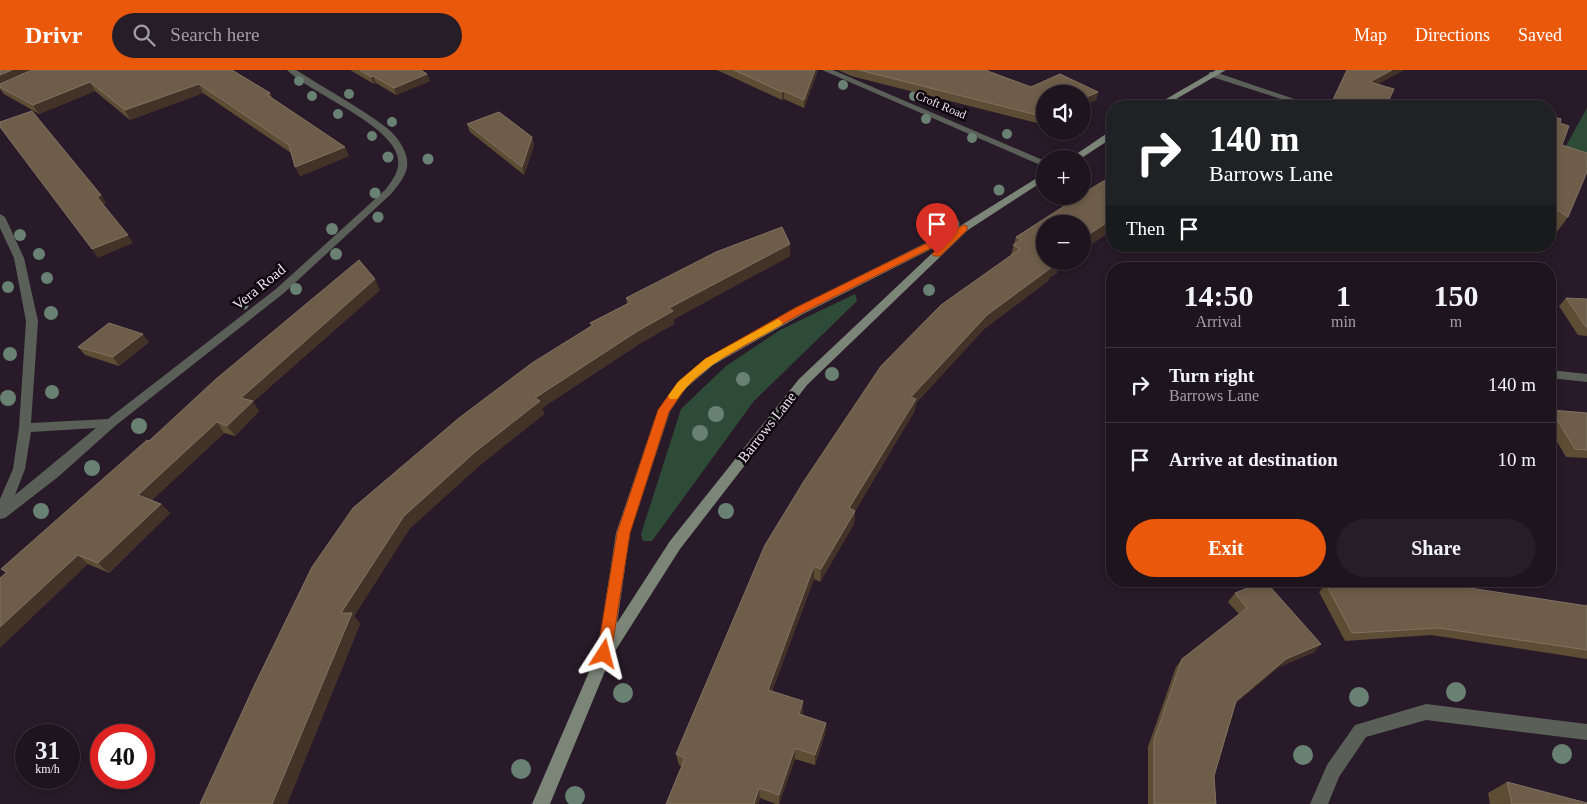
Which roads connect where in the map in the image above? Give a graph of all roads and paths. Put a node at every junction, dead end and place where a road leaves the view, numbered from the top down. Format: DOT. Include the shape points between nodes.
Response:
graph roads {
  1 [pos="291,70"];
  2 [pos="826,70"];
  3 [pos="1222,70"];
  4 [pos="1212,74"];
  5 [pos="1168,100"];
  6 [pos="1292,100"];
  7 [pos="1106,138"];
  8 [pos="1087,150"];
  9 [pos="1036,160"];
  10 [pos="1036,182"];
  11 [pos="0,217"];
  12 [pos="964,228"];
  13 [pos="1556,375"];
  14 [pos="1587,378"];
  15 [pos="111,423"];
  16 [pos="25,428"];
  17 [pos="1,514"];
  18 [pos="604,654"];
  19 [pos="1587,732"];
  20 [pos="540,804"];
  21 [pos="1319,804"];
  1 -- 15 [label="street, Vera Road" via="385,131 397,144 404,160 400,177 388,192 280,291"];
  2 -- 9 [label="street, Croft Road"];
  3 -- 4 [label="street"];
  4 -- 5 [label="street"];
  4 -- 6 [label="street"];
  7 -- 8 [label="street"];
  10 -- 12 [label="street, Barrows Lane"];
  11 -- 16 [label="street" via="19,258 32,321"];
  12 -- 18 [label="street, Barrows Lane" via="802,382 675,545"];
  12 -- 18 [label="street, Barrows Lane" via="799,311 709,362 682,385 664,410 624,533"];
  13 -- 14 [label="street"];
  15 -- 16 [label="street"];
  15 -- 17 [label="street, Vera Road"];
  16 -- 17 [label="street" via="19,469"];
  18 -- 20 [label="street, Barrows Lane"];
  19 -- 21 [label="street" via="1426,712 1361,732 1333,771"];
}
